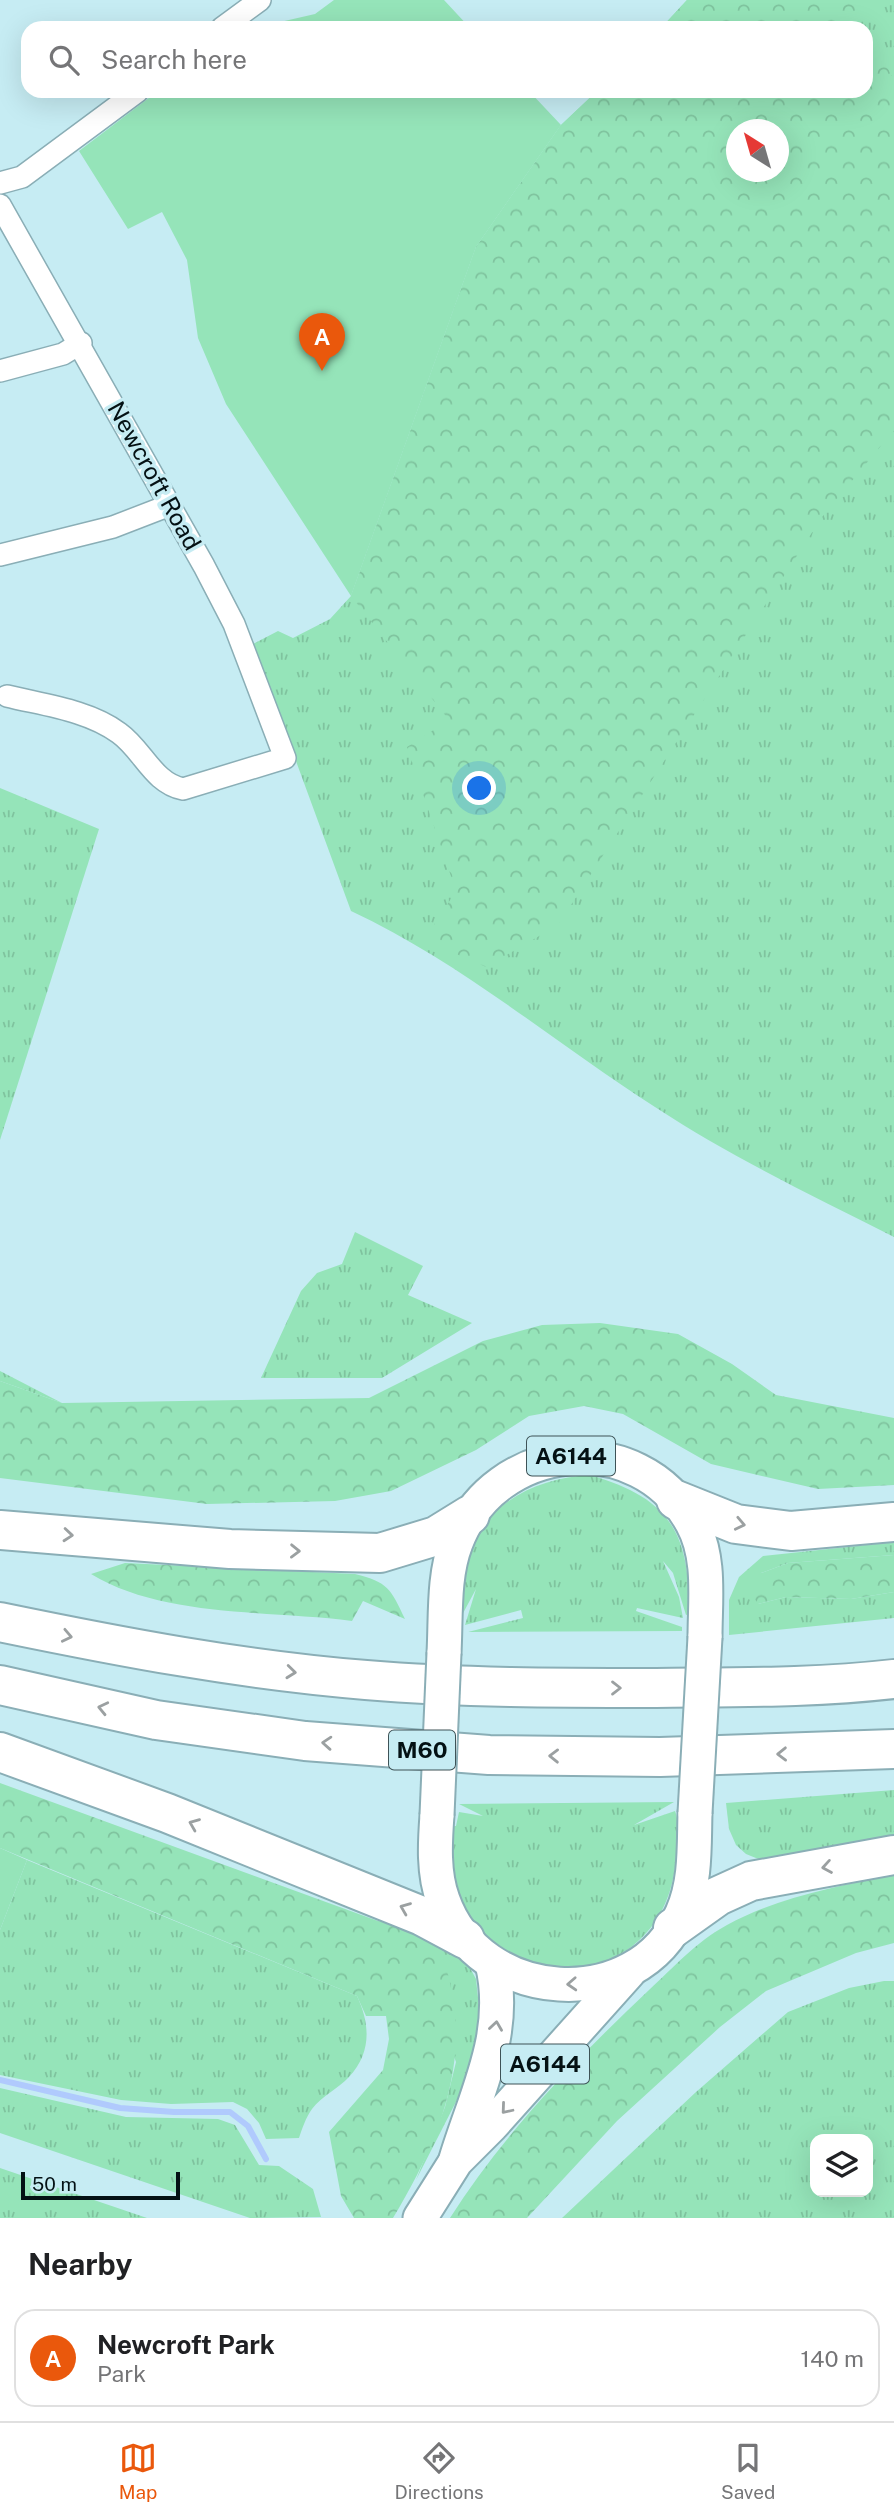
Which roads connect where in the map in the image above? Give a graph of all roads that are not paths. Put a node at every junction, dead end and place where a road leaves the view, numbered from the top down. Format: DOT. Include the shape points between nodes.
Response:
graph roads {
  1 [pos="260,0"];
  2 [pos="232,21"];
  3 [pos="129,98"];
  4 [pos="0,183"];
  5 [pos="0,205"];
  6 [pos="80,343"];
  7 [pos="0,371"];
  8 [pos="170,505"];
  9 [pos="0,555"];
  10 [pos="6,696"];
  11 [pos="676,1500"];
  12 [pos="470,1516"];
  13 [pos="894,1522"];
  14 [pos="0,1530"];
  15 [pos="0,1622"];
  16 [pos="894,1667"];
  17 [pos="894,1679"];
  18 [pos="0,1685"];
  19 [pos="826,1686"];
  20 [pos="894,1748"];
  21 [pos="0,1752"];
  22 [pos="894,1855"];
  23 [pos="673,1928"];
  24 [pos="479,1951"];
  25 [pos="634,1967"];
  26 [pos="456,2161"];
  27 [pos="420,2218"];
  1 -- 2 [label="street"];
  3 -- 4 [label="street" via="22,177"];
  5 -- 6 [label="street, Newcroft Road"];
  6 -- 7 [label="street" via="63,354"];
  6 -- 8 [label="street, Newcroft Road"];
  8 -- 9 [label="street" via="113,527"];
  8 -- 10 [label="street, Newcroft Road" via="234,624 285,758 183,789 168,785 122,734 106,724"];
  11 -- 12 [label="main road, A6144" via="628,1466 575,1456 526,1468 486,1495"];
  11 -- 13 [label="highway, one-way" via="736,1524 790,1531"];
  11 -- 23 [label="main road, A6144, bridge" via="693,1524 705,1562 705,1637 690,1885"];
  14 -- 12 [label="highway, one-way" via="230,1549 380,1553 436,1536"];
  12 -- 24 [label="main road, A6144, bridge" via="449,1569 435,1850 442,1899"];
  15 -- 19 [label="highway, one-way" via="138,1650 366,1680 499,1688"];
  16 -- 19 [label="highway"];
  17 -- 19 [label="highway"];
  20 -- 18 [label="highway, M60, one-way" via="660,1757 489,1755 305,1741 156,1720"];
  24 -- 21 [label="highway, one-way" via="397,1905"];
  22 -- 23 [label="highway, one-way" via="751,1881 718,1896"];
  23 -- 25 [label="main road, A6144"];
  25 -- 24 [label="main road, A6144, one-way" via="576,1985 541,1984 517,1976"];
  26 -- 24 [label="main road, A6144, one-way" via="470,2111 488,2072 497,2021 497,1984"];
  25 -- 26 [label="main road, A6144, one-way"];
  26 -- 27 [label="main road, A6144"];
}
